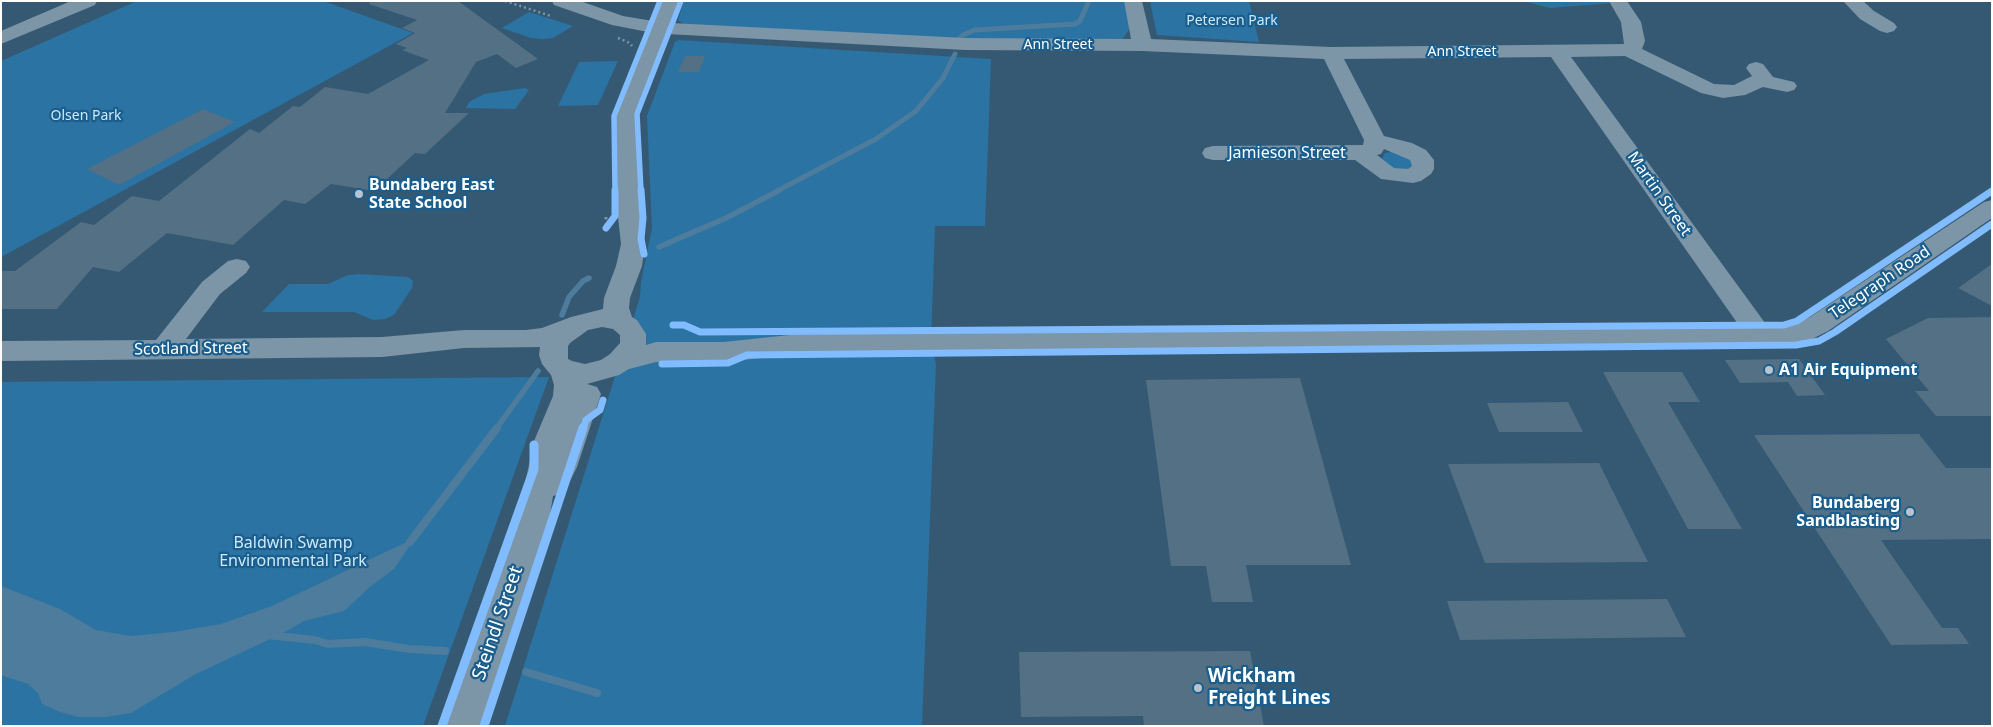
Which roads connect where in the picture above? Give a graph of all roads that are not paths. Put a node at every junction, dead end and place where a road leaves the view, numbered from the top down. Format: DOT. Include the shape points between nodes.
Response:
graph roads {
  1 [pos="88,1"];
  2 [pos="670,1"];
  3 [pos="1133,1"];
  4 [pos="1852,1"];
  5 [pos="1621,4"];
  6 [pos="557,9"];
  7 [pos="1887,27"];
  8 [pos="659,28"];
  9 [pos="1,38"];
  10 [pos="1142,45"];
  11 [pos="1628,50"];
  12 [pos="1558,52"];
  13 [pos="1331,53"];
  14 [pos="1787,86"];
  15 [pos="1213,153"];
  16 [pos="1992,207"];
  17 [pos="616,212"];
  18 [pos="236,267"];
  19 [pos="625,324"];
  20 [pos="575,325"];
  21 [pos="1760,336"];
  22 [pos="808,343"];
  23 [pos="382,347"];
  24 [pos="164,349"];
  25 [pos="1,351"];
  26 [pos="614,365"];
  27 [pos="560,367"];
  28 [pos="533,521"];
  29 [pos="463,726"];
  1 -- 9 [label="street"];
  2 -- 8 [label="street"];
  3 -- 10 [label="street"];
  4 -- 7 [label="street"];
  5 -- 11 [label="street" via="1631,22 1635,41"];
  6 -- 8 [label="street, Ann Street"];
  8 -- 10 [label="street, Ann Street" via="965,44"];
  8 -- 17 [label="street" via="627,111"];
  10 -- 13 [label="street, Ann Street"];
  11 -- 12 [label="street, Ann Street"];
  11 -- 14 [label="street" via="1708,89 1738,91 1758,74"];
  12 -- 13 [label="street, Ann Street"];
  12 -- 21 [label="street, Martin Street"];
  13 -- 15 [label="street, Jamieson Street" via="1368,147"];
  16 -- 21 [label="street, Telegraph Road" via="1819,324 1801,333"];
  17 -- 19 [label="street" via="632,244 616,308"];
  17 -- 20 [label="street" via="597,301 592,311"];
  18 -- 24 [label="street" via="210,288"];
  19 -- 20 [label="street" via="602,318"];
  19 -- 22 [label="street" via="677,337 749,337"];
  19 -- 26 [label="street" via="633,334 633,343 628,353"];
  20 -- 23 [label="street, Scotland Street" via="544,337 470,339"];
  20 -- 27 [label="street" via="560,336 554,346 552,355"];
  21 -- 22 [label="street, Telegraph Road"];
  22 -- 26 [label="street" via="724,352 656,352"];
  23 -- 24 [label="street, Scotland Street"];
  23 -- 27 [label="street, Scotland Street" via="435,353 524,352 541,354"];
  24 -- 25 [label="street, Scotland Street"];
  26 -- 27 [label="street" via="585,374"];
  26 -- 28 [label="street, Steindl Street" via="595,378 589,387 562,468"];
  27 -- 28 [label="street, Steindl Street" via="568,385 567,396 549,441"];
  28 -- 29 [label="street, Steindl Street"];
}
